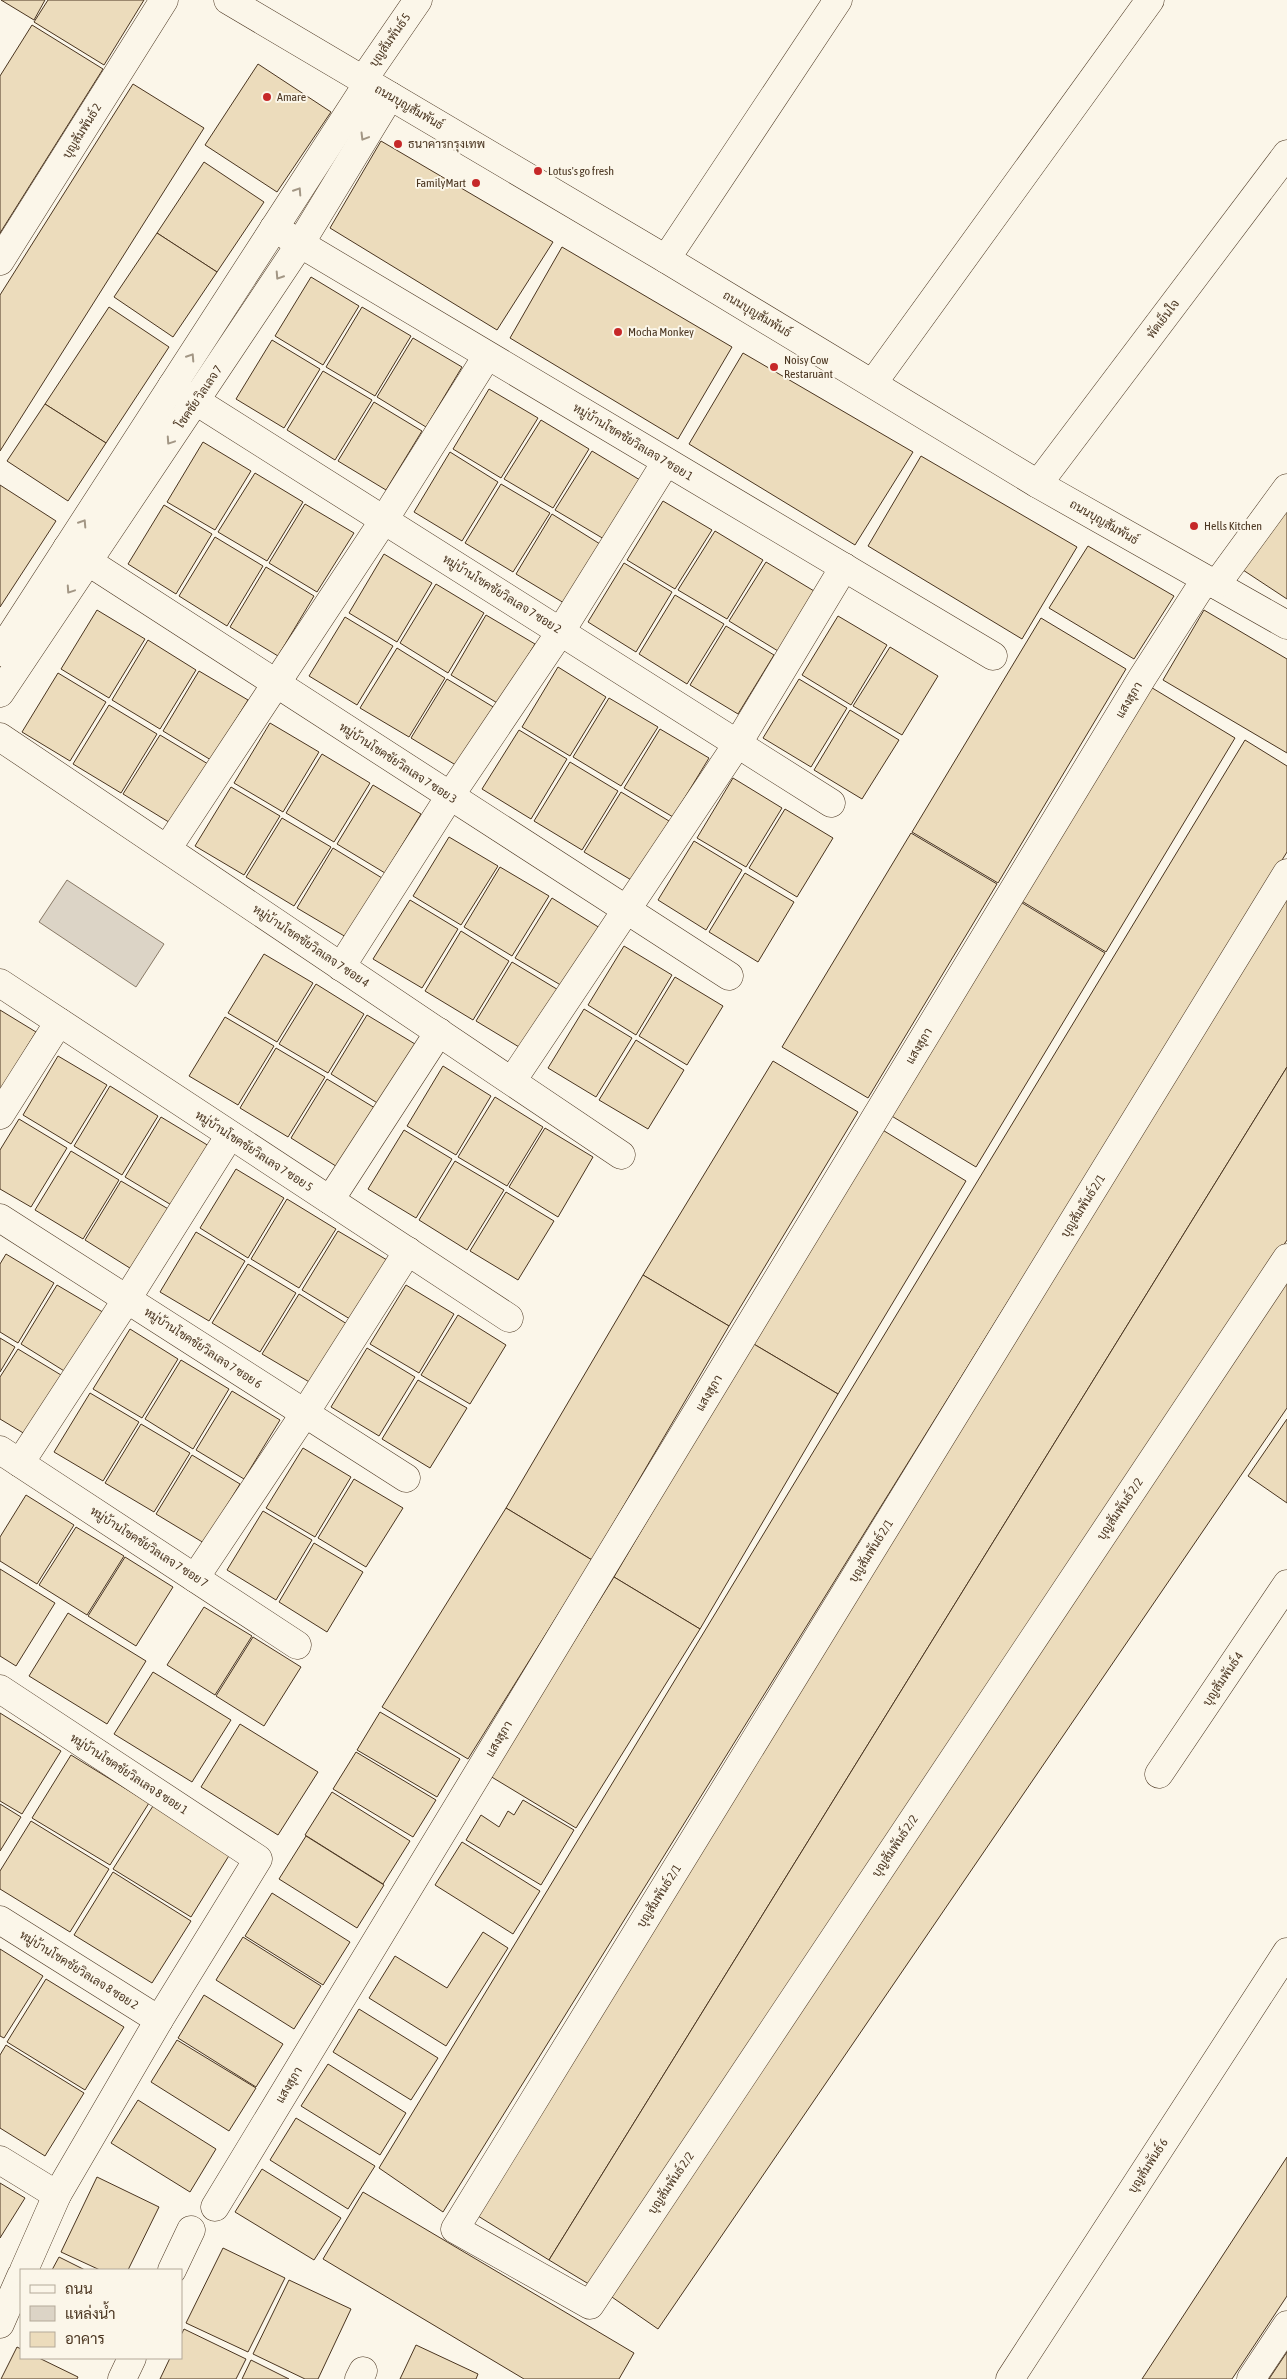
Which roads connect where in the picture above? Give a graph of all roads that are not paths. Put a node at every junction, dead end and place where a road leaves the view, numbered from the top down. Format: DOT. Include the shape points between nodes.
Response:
graph roads {
  1 [pos="164,0"];
  2 [pos="228,0"];
  3 [pos="418,0"];
  4 [pos="838,0"];
  5 [pos="1150,0"];
  6 [pos="373,86"];
  7 [pos="1287,154"];
  8 [pos="274,228"];
  9 [pos="300,244"];
  10 [pos="666,259"];
  11 [pos="0,262"];
  12 [pos="487,356"];
  13 [pos="873,383"];
  14 [pos="172,386"];
  15 [pos="196,402"];
  16 [pos="666,462"];
  17 [pos="1038,484"];
  18 [pos="1287,488"];
  19 [pos="384,520"];
  20 [pos="78,556"];
  21 [pos="844,567"];
  22 [pos="1210,582"];
  23 [pos="1287,626"];
  24 [pos="561,631"];
  25 [pos="0,652"];
  26 [pos="992,656"];
  27 [pos="275,683"];
  28 [pos="0,693"];
  29 [pos="0,737"];
  30 [pos="738,743"];
  31 [pos="450,796"];
  32 [pos="831,803"];
  33 [pos="167,849"];
  34 [pos="1287,873"];
  35 [pos="626,911"];
  36 [pos="342,967"];
  37 [pos="730,976"];
  38 [pos="0,983"];
  39 [pos="59,1022"];
  40 [pos="439,1032"];
  41 [pos="512,1082"];
  42 [pos="0,1115"];
  43 [pos="230,1135"];
  44 [pos="621,1155"];
  45 [pos="330,1200"];
  46 [pos="0,1218"];
  47 [pos="408,1251"];
  48 [pos="1287,1258"];
  49 [pos="127,1300"];
  50 [pos="509,1318"];
  51 [pos="305,1413"];
  52 [pos="10,1457"];
  53 [pos="406,1478"];
  54 [pos="195,1578"];
  55 [pos="1287,1584"];
  56 [pos="297,1645"];
  57 [pos="0,1688"];
  58 [pos="1159,1774"];
  59 [pos="0,1920"];
  60 [pos="1287,1952"];
  61 [pos="159,2020"];
  62 [pos="0,2160"];
  63 [pos="57,2195"];
  64 [pos="215,2207"];
  65 [pos="455,2229"];
  66 [pos="191,2230"];
  67 [pos="24,2269"];
  68 [pos="172,2269"];
  69 [pos="20,2278"];
  70 [pos="0,2324"];
  71 [pos="1287,2324"];
  72 [pos="132,2359"];
  73 [pos="122,2379"];
  74 [pos="1010,2379"];
  75 [pos="1252,2379"];
  1 -- 11 [label="street, บุญสัมพันธ์ 2"];
  2 -- 6 [label="street, ถนนบุญสัมพันธ์"];
  3 -- 6 [label="street, บุญสัมพันธ์ 5"];
  4 -- 10 [label="street"];
  5 -- 13 [label="street"];
  8 -- 6 [label="street, โชคชัย วิลเลจ 7, one-way"];
  6 -- 9 [label="street, โชคชัย วิลเลจ 7, one-way"];
  6 -- 10 [label="street, ถนนบุญสัมพันธ์"];
  7 -- 17 [label="street, พัดเย็นใจ"];
  8 -- 9 [label="street, หมู่บ้านโชคชัยวิลเลจ 7 ซอย 1"];
  14 -- 8 [label="street, โชคชัย วิลเลจ 7, one-way"];
  9 -- 12 [label="street, หมู่บ้านโชคชัยวิลเลจ 7 ซอย 1"];
  9 -- 15 [label="street, โชคชัย วิลเลจ 7, one-way"];
  10 -- 13 [label="street, ถนนบุญสัมพันธ์"];
  12 -- 16 [label="street, หมู่บ้านโชคชัยวิลเลจ 7 ซอย 1"];
  12 -- 19 [label="street"];
  13 -- 17 [label="street, ถนนบุญสัมพันธ์"];
  14 -- 15 [label="street, หมู่บ้านโชคชัยวิลเลจ 7 ซอย 2"];
  20 -- 14 [label="street, โชคชัย วิลเลจ 7, one-way"];
  15 -- 19 [label="street, หมู่บ้านโชคชัยวิลเลจ 7 ซอย 2"];
  15 -- 20 [label="street, โชคชัย วิลเลจ 7, one-way"];
  16 -- 21 [label="street, หมู่บ้านโชคชัยวิลเลจ 7 ซอย 1"];
  16 -- 24 [label="street"];
  17 -- 22 [label="street, ถนนบุญสัมพันธ์"];
  18 -- 22 [label="street, แสงสุภา"];
  19 -- 24 [label="street, หมู่บ้านโชคชัยวิลเลจ 7 ซอย 2"];
  19 -- 27 [label="street"];
  20 -- 25 [label="street, โชคชัย วิลเลจ 7"];
  20 -- 27 [label="street, หมู่บ้านโชคชัยวิลเลจ 7 ซอย 3"];
  20 -- 28 [label="street, โชคชัย วิลเลจ 7, one-way"];
  21 -- 26 [label="street, หมู่บ้านโชคชัยวิลเลจ 7 ซอย 1"];
  21 -- 30 [label="street"];
  22 -- 23 [label="street, ถนนบุญสัมพันธ์"];
  22 -- 64 [label="street, แสงสุภา" via="1126,704"];
  24 -- 30 [label="street, หมู่บ้านโชคชัยวิลเลจ 7 ซอย 2"];
  24 -- 31 [label="street"];
  27 -- 31 [label="street, หมู่บ้านโชคชัยวิลเลจ 7 ซอย 3"];
  27 -- 33 [label="street"];
  29 -- 33 [label="street, หมู่บ้านโชคชัยวิลเลจ 7 ซอย 4"];
  30 -- 32 [label="street, หมู่บ้านโชคชัยวิลเลจ 7 ซอย 2"];
  30 -- 35 [label="street"];
  31 -- 35 [label="street, หมู่บ้านโชคชัยวิลเลจ 7 ซอย 3"];
  31 -- 36 [label="street"];
  33 -- 36 [label="street, หมู่บ้านโชคชัยวิลเลจ 7 ซอย 4"];
  34 -- 65 [label="street, บุญสัมพันธ์ 2/1"];
  35 -- 37 [label="street, หมู่บ้านโชคชัยวิลเลจ 7 ซอย 3"];
  35 -- 41 [label="street"];
  36 -- 40 [label="street, หมู่บ้านโชคชัยวิลเลจ 7 ซอย 4"];
  38 -- 39 [label="street, หมู่บ้านโชคชัยวิลเลจ 7 ซอย 5"];
  39 -- 42 [label="street"];
  39 -- 43 [label="street, หมู่บ้านโชคชัยวิลเลจ 7 ซอย 5"];
  40 -- 41 [label="street, หมู่บ้านโชคชัยวิลเลจ 7 ซอย 4"];
  40 -- 45 [label="street"];
  41 -- 44 [label="street, หมู่บ้านโชคชัยวิลเลจ 7 ซอย 4"];
  43 -- 45 [label="street, หมู่บ้านโชคชัยวิลเลจ 7 ซอย 5"];
  43 -- 49 [label="street"];
  45 -- 47 [label="street, หมู่บ้านโชคชัยวิลเลจ 7 ซอย 5"];
  46 -- 49 [label="street, หมู่บ้านโชคชัยวิลเลจ 7 ซอย 6"];
  47 -- 50 [label="street, หมู่บ้านโชคชัยวิลเลจ 7 ซอย 5"];
  47 -- 51 [label="street"];
  48 -- 65 [label="street, บุญสัมพันธ์ 2/2" via="590,2305"];
  49 -- 51 [label="street, หมู่บ้านโชคชัยวิลเลจ 7 ซอย 6"];
  49 -- 52 [label="street"];
  51 -- 53 [label="street, หมู่บ้านโชคชัยวิลเลจ 7 ซอย 6"];
  51 -- 54 [label="street"];
  52 -- 54 [label="street, หมู่บ้านโชคชัยวิลเลจ 7 ซอย 7"];
  54 -- 56 [label="street, หมู่บ้านโชคชัยวิลเลจ 7 ซอย 7"];
  55 -- 58 [label="street, บุญสัมพันธ์ 4"];
  57 -- 61 [label="street, หมู่บ้านโชคชัยวิลเลจ 8 ซอย 1" via="258,1858"];
  59 -- 61 [label="street, หมู่บ้านโชคชัยวิลเลจ 8 ซอย 2"];
  60 -- 74 [label="street, บุญสัมพันธ์ 6"];
  61 -- 63 [label="street"];
  62 -- 63 [label="street"];
  63 -- 67 [label="street"];
  66 -- 68 [label="street"];
  69 -- 70 [label="street"];
  71 -- 75 [label="street"];
  72 -- 73 [label="street"];
}
